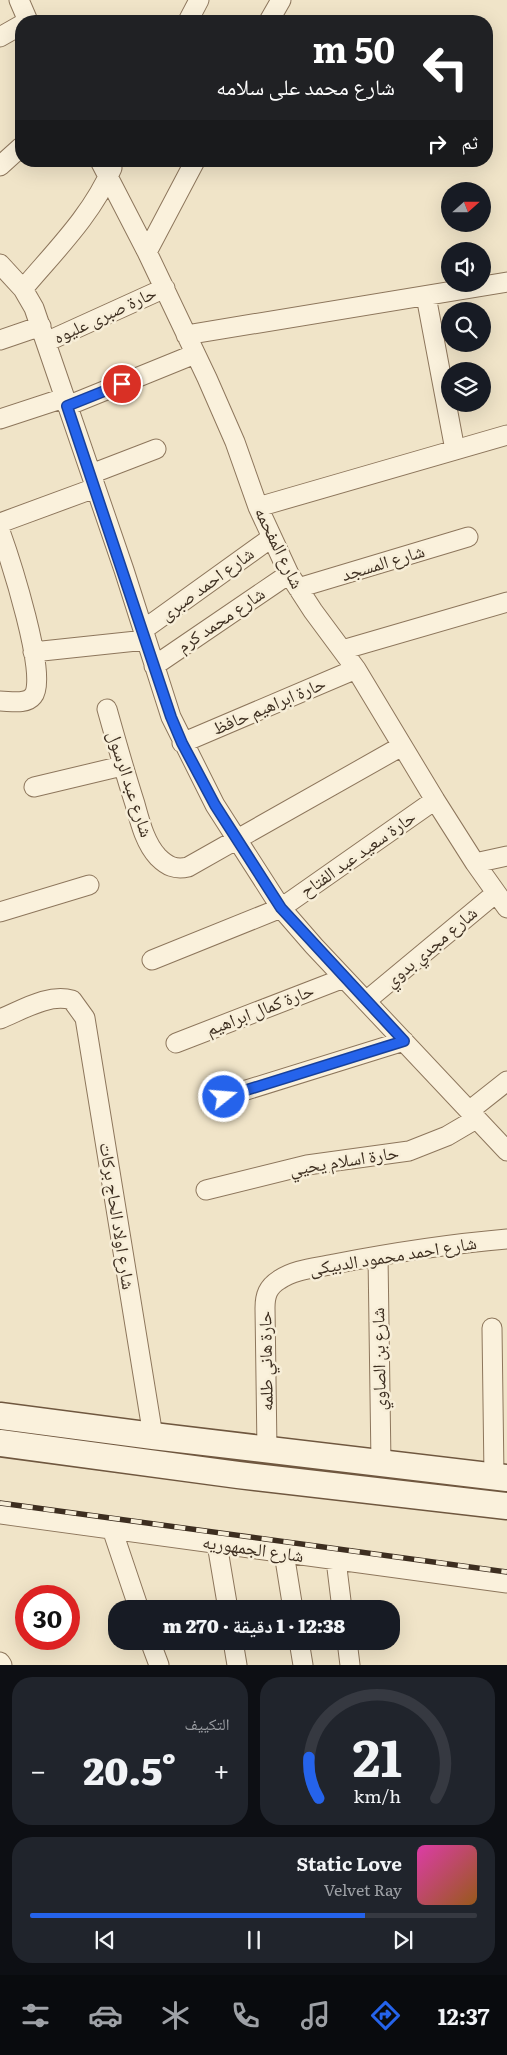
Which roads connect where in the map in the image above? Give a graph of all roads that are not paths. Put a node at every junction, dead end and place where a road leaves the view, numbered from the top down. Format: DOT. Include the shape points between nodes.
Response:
graph roads {
  1 [pos="18,0"];
  2 [pos="200,0"];
  3 [pos="281,0"];
  4 [pos="25,15"];
  5 [pos="191,15"];
  6 [pos="272,15"];
  7 [pos="15,28"];
  8 [pos="0,37"];
  9 [pos="15,153"];
  10 [pos="0,166"];
  11 [pos="108,167"];
  12 [pos="193,167"];
  13 [pos="147,252"];
  14 [pos="0,264"];
  15 [pos="507,282"];
  16 [pos="164,288"];
  17 [pos="22,289"];
  18 [pos="426,296"];
  19 [pos="43,334"];
  20 [pos="186,335"];
  21 [pos="0,340"];
  22 [pos="196,354"];
  23 [pos="66,402"];
  24 [pos="0,419"];
  25 [pos="507,435"];
  26 [pos="156,449"];
  27 [pos="455,450"];
  28 [pos="93,481"];
  29 [pos="258,507"];
  30 [pos="0,523"];
  31 [pos="0,531"];
  32 [pos="468,537"];
  33 [pos="271,538"];
  34 [pos="293,581"];
  35 [pos="507,602"];
  36 [pos="144,635"];
  37 [pos="342,650"];
  38 [pos="33,652"];
  39 [pos="154,666"];
  40 [pos="356,669"];
  41 [pos="0,701"];
  42 [pos="107,709"];
  43 [pos="182,743"];
  44 [pos="402,746"];
  45 [pos="122,766"];
  46 [pos="34,787"];
  47 [pos="435,800"];
  48 [pos="236,840"];
  49 [pos="507,856"];
  50 [pos="475,863"];
  51 [pos="89,885"];
  52 [pos="501,900"];
  53 [pos="281,908"];
  54 [pos="0,912"];
  55 [pos="152,960"];
  56 [pos="344,978"];
  57 [pos="366,1000"];
  58 [pos="0,1019"];
  59 [pos="404,1041"];
  60 [pos="176,1043"];
  61 [pos="507,1080"];
  62 [pos="224,1097"];
  63 [pos="473,1115"];
  64 [pos="507,1151"];
  65 [pos="206,1190"];
  66 [pos="507,1238"];
  67 [pos="378,1256"];
  68 [pos="281,1279"];
  69 [pos="492,1328"];
  70 [pos="0,1414"];
  71 [pos="153,1436"];
  72 [pos="3,1443"];
  73 [pos="267,1450"];
  74 [pos="381,1464"];
  75 [pos="500,1477"];
  76 [pos="507,1506"];
  77 [pos="0,1514"];
  78 [pos="112,1529"];
  79 [pos="217,1544"];
  80 [pos="284,1553"];
  81 [pos="336,1560"];
  82 [pos="507,1584"];
  83 [pos="136,1600"];
  84 [pos="226,1600"];
  85 [pos="292,1600"];
  86 [pos="341,1600"];
  87 [pos="153,1650"];
  88 [pos="234,1650"];
  89 [pos="300,1650"];
  90 [pos="348,1650"];
  91 [pos="0,1662"];
  92 [pos="2,1665"];
  93 [pos="159,1665"];
  94 [pos="237,1665"];
  95 [pos="303,1665"];
  96 [pos="350,1665"];
  1 -- 4 [label="street"];
  2 -- 5 [label="street"];
  3 -- 6 [label="street"];
  7 -- 8 [label="street"];
  9 -- 10 [label="street"];
  11 -- 13 [label="street, شارع المفحمه"];
  11 -- 17 [label="street" via="86,214"];
  12 -- 13 [label="street"];
  13 -- 16 [label="street, شارع المفحمه"];
  14 -- 17 [label="street"];
  15 -- 18 [label="street"];
  16 -- 19 [label="street, حارة صبرى عليوه"];
  16 -- 20 [label="street, شارع المفحمه"];
  17 -- 19 [label="street" via="34,308"];
  18 -- 20 [label="street"];
  18 -- 27 [label="street"];
  19 -- 21 [label="street, حارة صبرى عليوه"];
  19 -- 23 [label="street"];
  20 -- 22 [label="street, شارع المفحمه"];
  22 -- 23 [label="street"];
  22 -- 29 [label="street, شارع المفحمه" via="235,442"];
  23 -- 24 [label="street"];
  23 -- 28 [label="street"];
  25 -- 27 [label="street"];
  26 -- 28 [label="street"];
  27 -- 29 [label="street"];
  28 -- 30 [label="street"];
  28 -- 36 [label="street"];
  29 -- 33 [label="street, شارع المفحمه"];
  31 -- 38 [label="street" via="18,587"];
  32 -- 34 [label="street, شارع المسجد"];
  33 -- 34 [label="street, شارع المفحمه"];
  33 -- 36 [label="street, شارع احمد صبرى"];
  34 -- 37 [label="street, شارع المفحمه"];
  34 -- 39 [label="street, شارع محمد كرم"];
  35 -- 37 [label="street"];
  36 -- 38 [label="street"];
  36 -- 39 [label="street"];
  37 -- 40 [label="street, شارع المفحمه"];
  38 -- 41 [label="street" via="37,686 31,699"];
  39 -- 43 [label="street"];
  40 -- 43 [label="street, حارة ابراهيم حافظ"];
  40 -- 44 [label="street, شارع المفحمه"];
  42 -- 45 [label="street, شارع عبد الرسول"];
  43 -- 48 [label="street"];
  44 -- 47 [label="street, شارع المفحمه"];
  44 -- 48 [label="street, شارع عبد الرسول"];
  45 -- 46 [label="street"];
  45 -- 48 [label="street, شارع عبد الرسول" via="143,831 156,856 166,864 178,869 188,867"];
  47 -- 50 [label="street, شارع المفحمه"];
  47 -- 53 [label="street, حارة سعيد عبد الفتاح"];
  48 -- 53 [label="street"];
  49 -- 50 [label="street"];
  50 -- 52 [label="street, شارع المفحمه"];
  51 -- 54 [label="street"];
  52 -- 57 [label="street, شارع مجدي بدوي"];
  53 -- 55 [label="street, حارة سعيد عبد الفتاح"];
  53 -- 56 [label="street"];
  56 -- 57 [label="street"];
  56 -- 60 [label="street, حارة كمال ابراهيم"];
  57 -- 59 [label="street"];
  58 -- 71 [label="street, شارع اولاد الحاج بركات" via="63,997 72,1000 85,1018"];
  59 -- 62 [label="street"];
  59 -- 63 [label="street"];
  61 -- 63 [label="street, حارة اسلام يحيي"];
  63 -- 64 [label="street"];
  63 -- 65 [label="street, حارة اسلام يحيي" via="447,1136 409,1151 307,1166"];
  66 -- 67 [label="street, شارع احمد محمود الدبيكى"];
  67 -- 68 [label="street, شارع احمد محمود الدبيكى" via="295,1272"];
  67 -- 74 [label="street, شارع بن الصاوي"];
  68 -- 73 [label="street, حارة هاني طلمه" via="265,1296"];
  69 -- 75 [label="street"];
  70 -- 71 [label="main road"];
  70 -- 72 [label="street"];
  71 -- 73 [label="main road"];
  72 -- 76 [label="main road"];
  73 -- 74 [label="main road"];
  74 -- 75 [label="main road"];
  77 -- 78 [label="street, شارع الجمهوريه"];
  78 -- 79 [label="street, شارع الجمهوريه"];
  78 -- 83 [label="street"];
  79 -- 80 [label="street, شارع الجمهوريه"];
  79 -- 84 [label="street"];
  80 -- 81 [label="street, شارع الجمهوريه"];
  80 -- 85 [label="street"];
  81 -- 82 [label="street, شارع الجمهوريه"];
  81 -- 86 [label="street"];
  87 -- 93 [label="street"];
  88 -- 94 [label="street"];
  89 -- 95 [label="street"];
  90 -- 96 [label="street"];
  91 -- 92 [label="street"];
}
